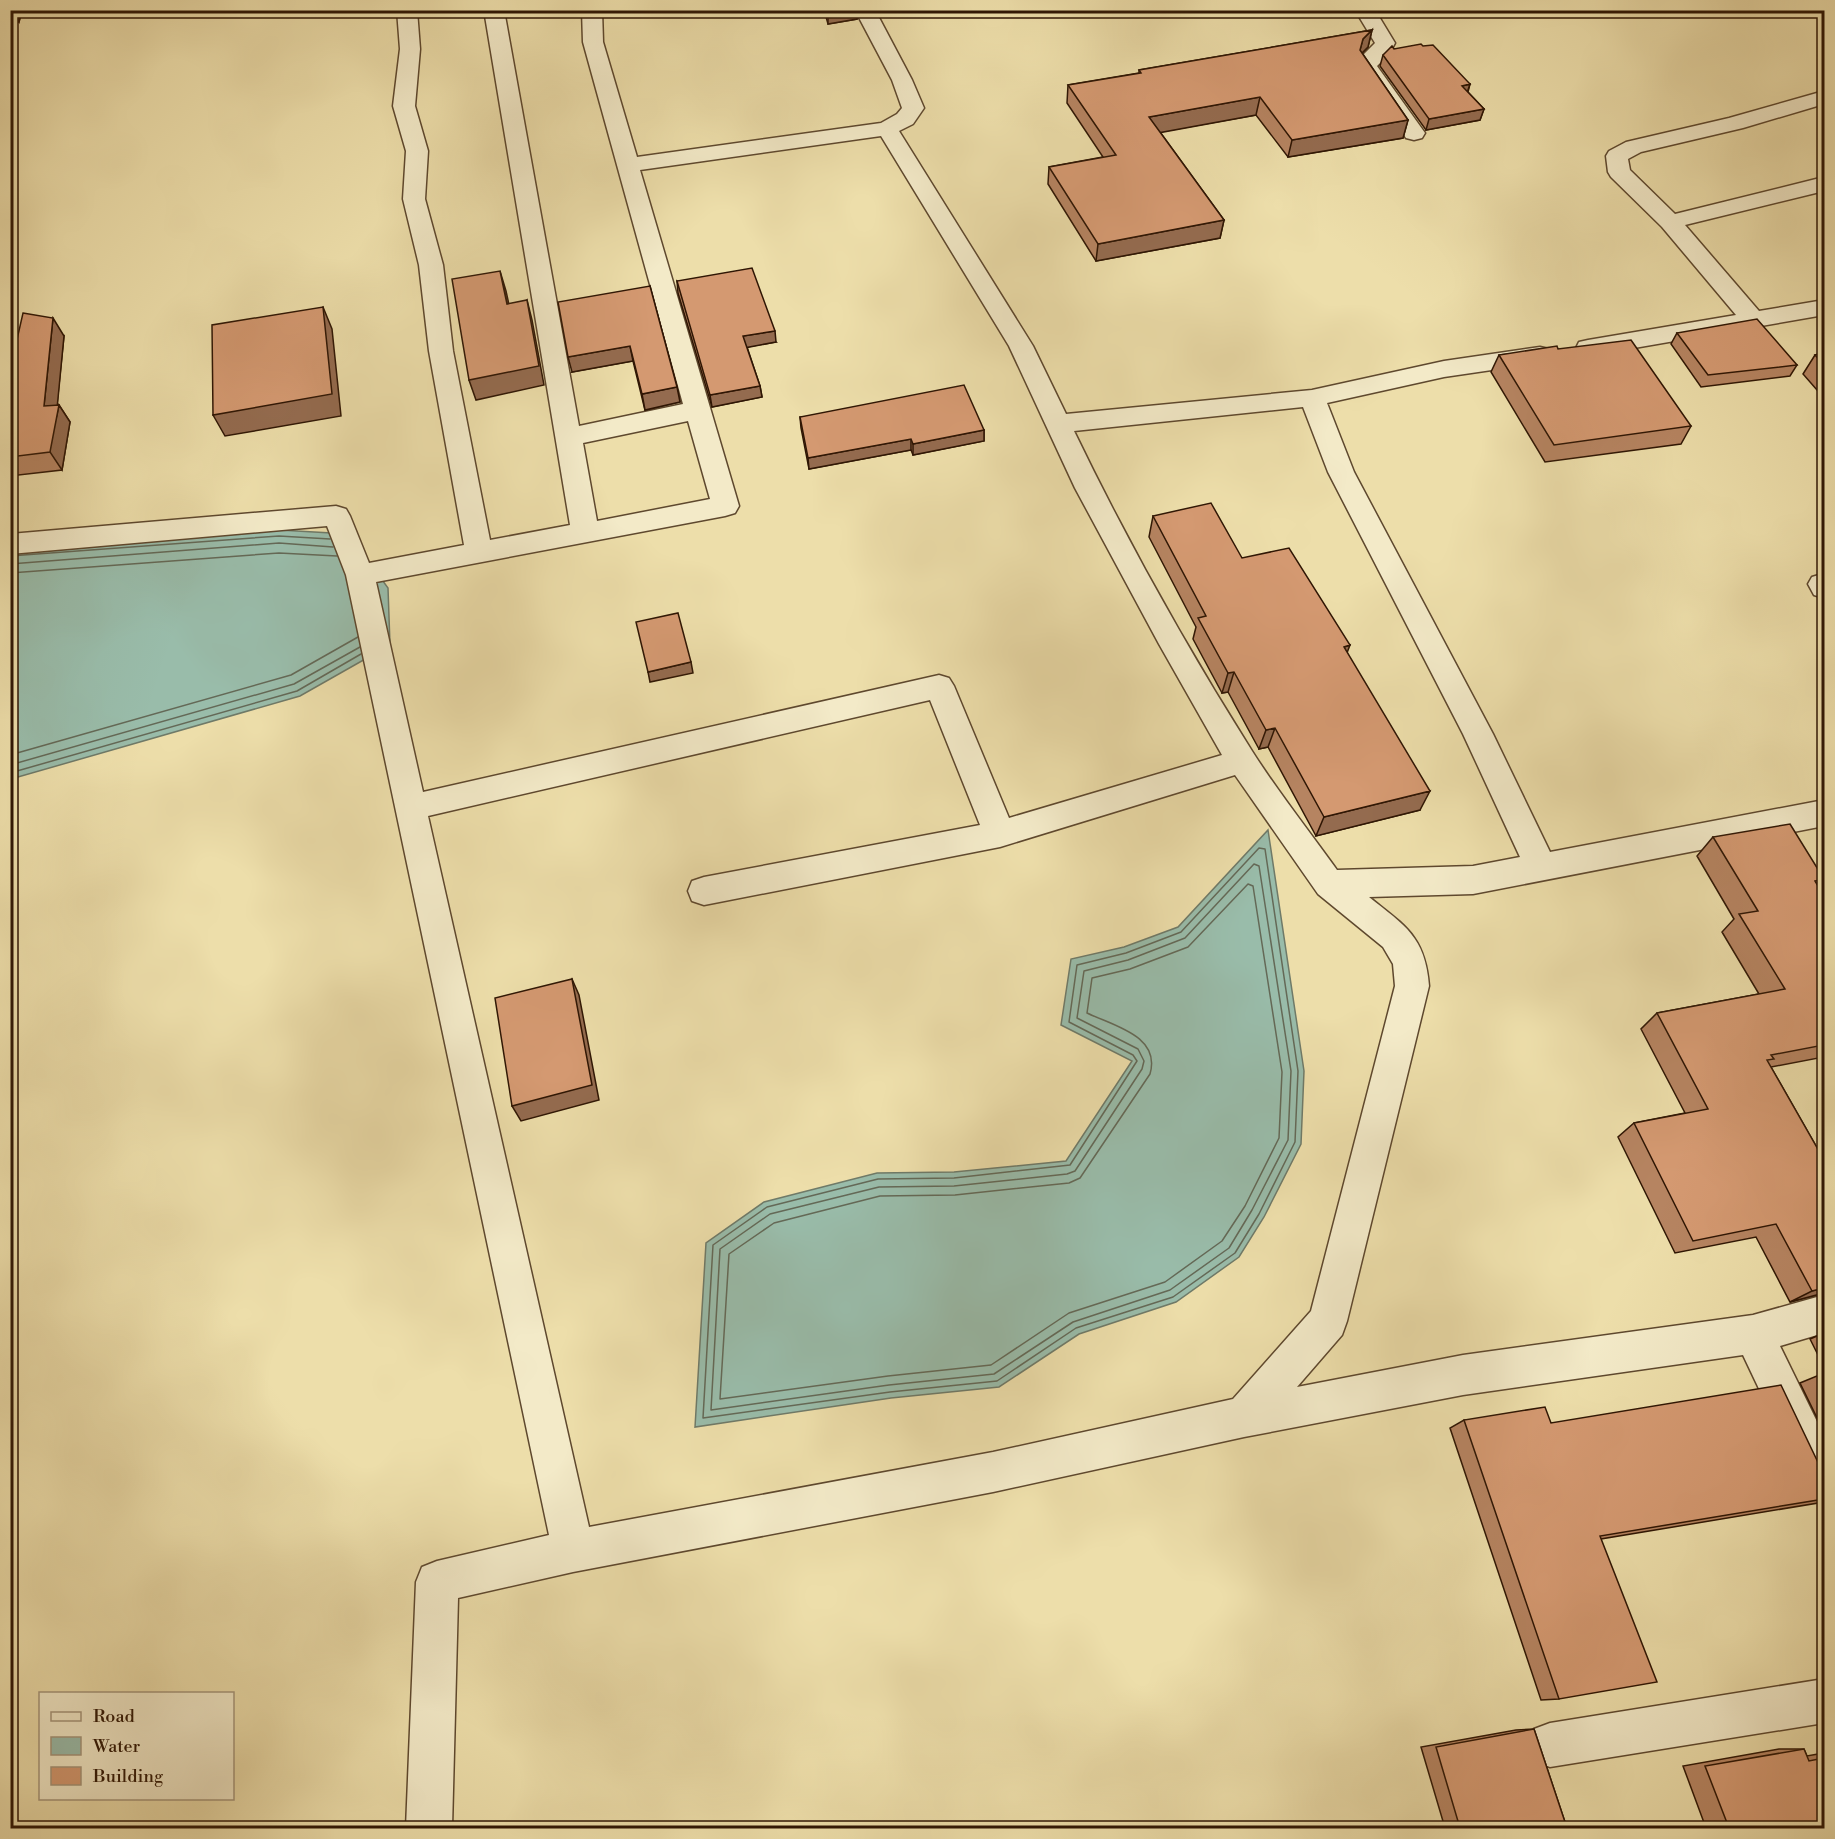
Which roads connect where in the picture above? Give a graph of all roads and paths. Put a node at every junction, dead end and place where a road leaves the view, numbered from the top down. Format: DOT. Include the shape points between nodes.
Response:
graph roads {
  1 [pos="407,10"];
  2 [pos="494,10"];
  3 [pos="592,10"];
  4 [pos="865,10"];
  5 [pos="1365,10"];
  6 [pos="1824,97"];
  7 [pos="886,129"];
  8 [pos="1414,133"];
  9 [pos="628,165"];
  10 [pos="1824,184"];
  11 [pos="1670,222"];
  12 [pos="1824,308"];
  13 [pos="1752,319"];
  14 [pos="1312,398"];
  15 [pos="698,410"];
  16 [pos="1058,424"];
  17 [pos="568,437"];
  18 [pos="585,532"];
  19 [pos="10,544"];
  20 [pos="479,553"];
  21 [pos="360,575"];
  22 [pos="1242,761"];
  23 [pos="410,808"];
  24 [pos="1824,813"];
  25 [pos="1000,834"];
  26 [pos="1541,867"];
  27 [pos="1329,884"];
  28 [pos="704,891"];
  29 [pos="1824,1314"];
  30 [pos="1753,1334"];
  31 [pos="1244,1417"];
  32 [pos="1824,1479"];
  33 [pos="573,1551"];
  34 [pos="1824,1701"];
  35 [pos="1550,1745"];
  36 [pos="429,1828"];
  1 -- 20 [label="street" via="410,49 404,106 417,151 414,199 431,266 441,351"];
  2 -- 17 [label="street"];
  3 -- 9 [label="street" via="593,42"];
  4 -- 7 [label="street" via="913,108 905,119"];
  5 -- 8 [label="street" via="1385,43 1367,66"];
  6 -- 11 [label="street" via="1634,147 1617,156 1619,172"];
  7 -- 9 [label="street"];
  7 -- 16 [label="street" via="1021,346"];
  9 -- 15 [label="street"];
  10 -- 11 [label="street"];
  11 -- 13 [label="street"];
  12 -- 13 [label="street"];
  13 -- 14 [label="street" via="1444,369"];
  14 -- 16 [label="street"];
  14 -- 26 [label="street" via="1341,472 1457,693"];
  15 -- 17 [label="street"];
  15 -- 18 [label="street" via="725,506"];
  16 -- 22 [label="street" via="1104,518"];
  17 -- 18 [label="street"];
  18 -- 20 [label="street"];
  19 -- 21 [label="street" via="336,516"];
  20 -- 21 [label="street"];
  21 -- 23 [label="street"];
  22 -- 25 [label="street"];
  22 -- 27 [label="street"];
  23 -- 25 [label="street" via="939,686"];
  23 -- 33 [label="street"];
  24 -- 26 [label="street"];
  25 -- 28 [label="street"];
  26 -- 27 [label="street" via="1473,880"];
  27 -- 31 [label="street" via="1395,937 1410,961 1412,986 1328,1321"];
  29 -- 30 [label="street"];
  30 -- 31 [label="street" via="1463,1375"];
  30 -- 32 [label="street"];
  31 -- 33 [label="street" via="993,1472"];
  33 -- 36 [label="street" via="437,1582"];
  34 -- 35 [label="street"];
}
